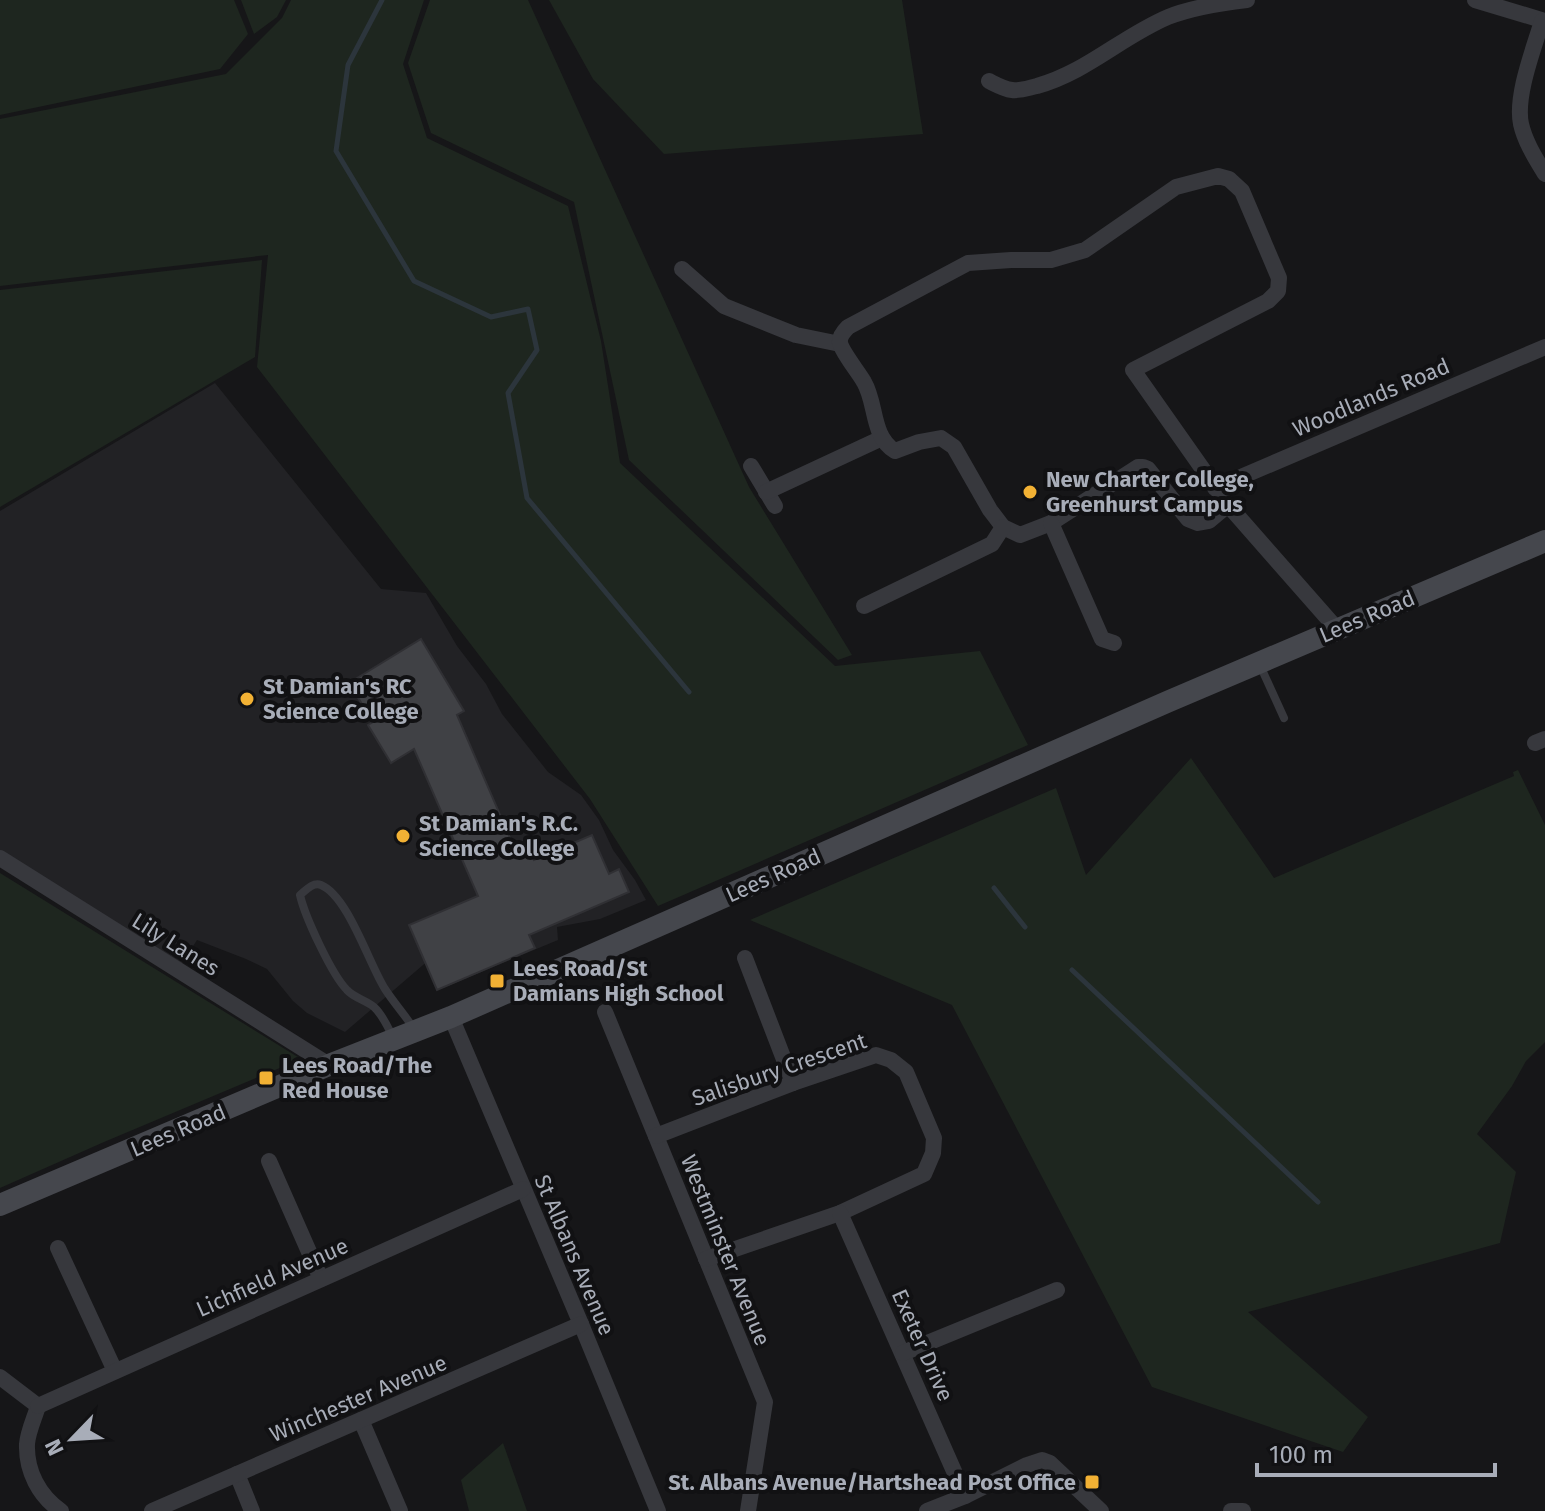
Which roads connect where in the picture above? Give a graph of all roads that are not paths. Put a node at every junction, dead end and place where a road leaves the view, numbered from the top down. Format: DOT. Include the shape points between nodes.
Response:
graph roads {
  1 [pos="1247,0"];
  2 [pos="1475,0"];
  3 [pos="1544,21"];
  4 [pos="989,81"];
  5 [pos="1545,174"];
  6 [pos="682,269"];
  7 [pos="840,344"];
  8 [pos="1545,347"];
  9 [pos="882,438"];
  10 [pos="751,466"];
  11 [pos="1215,488"];
  12 [pos="1228,505"];
  13 [pos="1051,523"];
  14 [pos="1003,527"];
  15 [pos="1545,541"];
  16 [pos="864,606"];
  17 [pos="1337,629"];
  18 [pos="1114,643"];
  19 [pos="1259,663"];
  20 [pos="1284,718"];
  21 [pos="0,858"];
  22 [pos="745,958"];
  23 [pos="605,1012"];
  24 [pos="451,1017"];
  25 [pos="404,1035"];
  26 [pos="329,1065"];
  27 [pos="793,1083"];
  28 [pos="656,1136"];
  29 [pos="269,1161"];
  30 [pos="523,1189"];
  31 [pos="0,1205"];
  32 [pos="840,1213"];
  33 [pos="58,1248"];
  34 [pos="706,1259"];
  35 [pos="321,1279"];
  36 [pos="1057,1290"];
  37 [pos="581,1324"];
  38 [pos="903,1353"];
  39 [pos="115,1371"];
  40 [pos="0,1377"];
  41 [pos="38,1406"];
  42 [pos="361,1420"];
  43 [pos="237,1474"];
  44 [pos="965,1496"];
  45 [pos="950,1507"];
  46 [pos="61,1511"];
  47 [pos="152,1511"];
  48 [pos="252,1511"];
  49 [pos="400,1511"];
  50 [pos="658,1511"];
  51 [pos="748,1511"];
  52 [pos="927,1511"];
  53 [pos="1101,1511"];
  54 [pos="1231,1511"];
  55 [pos="1243,1511"];
  1 -- 4 [label="street" via="1167,17 1056,81 1009,90"];
  2 -- 3 [label="street"];
  3 -- 5 [label="street" via="1522,92 1520,123"];
  6 -- 7 [label="street" via="724,306 796,335"];
  7 -- 9 [label="street" via="867,386"];
  7 -- 11 [label="street" via="848,327 968,263 1051,260 1085,250 1176,187 1218,176 1229,179 1242,191 1279,278 1278,291 1133,370"];
  8 -- 11 [label="street, Woodlands Road"];
  9 -- 10 [label="street" via="771,499"];
  9 -- 14 [label="street" via="895,451 941,438 954,447"];
  11 -- 12 [label="street"];
  12 -- 13 [label="street" via="1209,521 1188,519 1148,469 1138,467"];
  12 -- 17 [label="street"];
  13 -- 14 [label="street" via="1020,535"];
  13 -- 18 [label="street" via="1102,639"];
  14 -- 16 [label="street" via="992,544"];
  15 -- 17 [label="main road, Lees Road"];
  17 -- 19 [label="main road, Lees Road"];
  19 -- 20 [label="lane"];
  19 -- 24 [label="main road, Lees Road"];
  21 -- 26 [label="street, Lily Lanes"];
  22 -- 27 [label="street"];
  23 -- 28 [label="street, Westminster Avenue"];
  24 -- 25 [label="main road, Lees Road"];
  24 -- 30 [label="street, St Albans Avenue"];
  25 -- 25 [label="lane" via="347,990 335,972 303,911 300,895 313,885 336,896 349,917"];
  25 -- 26 [label="main road, Lees Road"];
  26 -- 31 [label="main road, Lees Road"];
  27 -- 28 [label="street, Salisbury Crescent"];
  27 -- 32 [label="street, Salisbury Crescent" via="876,1055 891,1060 906,1072 934,1138 924,1174"];
  28 -- 34 [label="street, Westminster Avenue"];
  29 -- 35 [label="street"];
  30 -- 35 [label="street, Lichfield Avenue"];
  30 -- 37 [label="street, St Albans Avenue"];
  32 -- 34 [label="street, Salisbury Crescent"];
  32 -- 38 [label="street, Exeter Drive"];
  33 -- 39 [label="street"];
  34 -- 51 [label="street, Westminster Avenue" via="765,1402"];
  35 -- 39 [label="street, Lichfield Avenue"];
  36 -- 38 [label="street"];
  37 -- 42 [label="street, Winchester Avenue"];
  37 -- 50 [label="street, St Albans Avenue"];
  38 -- 44 [label="street, Exeter Drive"];
  39 -- 41 [label="street, Lichfield Avenue"];
  40 -- 41 [label="street"];
  41 -- 46 [label="street" via="27,1442 31,1474 48,1502"];
  42 -- 43 [label="street, Winchester Avenue"];
  42 -- 49 [label="street"];
  43 -- 47 [label="street, Winchester Avenue"];
  43 -- 48 [label="street"];
  44 -- 45 [label="street"];
  44 -- 53 [label="street" via="1042,1460"];
  45 -- 52 [label="street"];
  54 -- 55 [label="street"];
}
